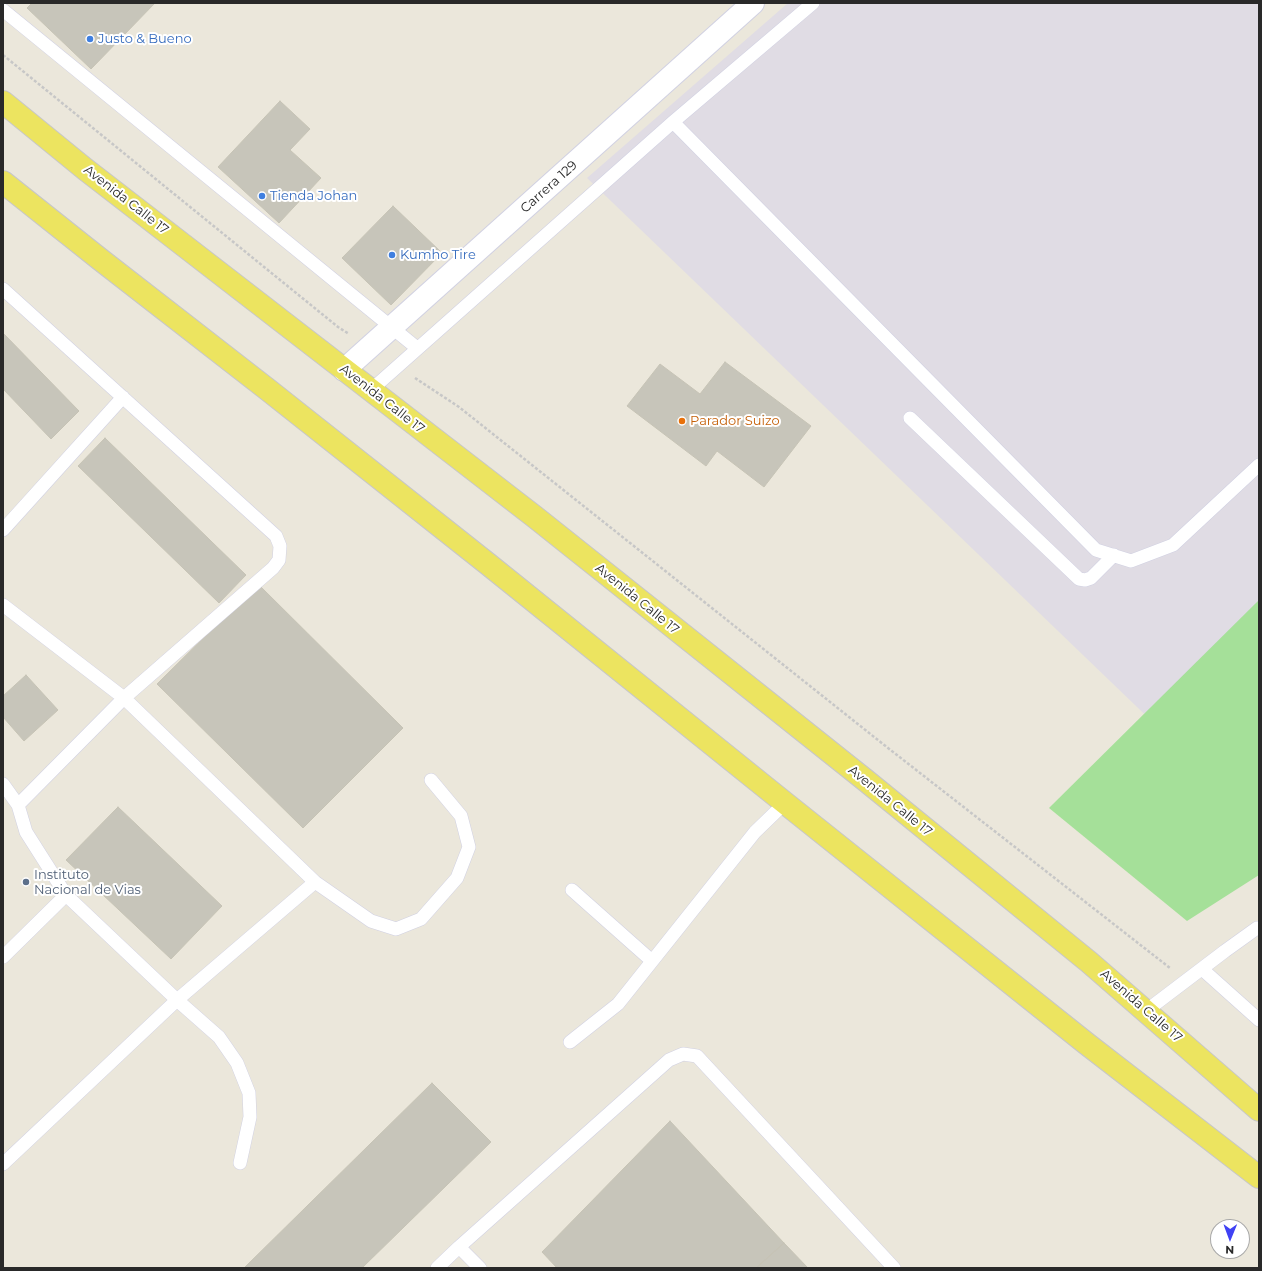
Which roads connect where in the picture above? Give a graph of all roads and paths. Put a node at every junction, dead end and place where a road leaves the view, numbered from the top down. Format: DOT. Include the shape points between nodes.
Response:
graph roads {
  1 [pos="753,3"];
  2 [pos="813,3"];
  3 [pos="3,10"];
  4 [pos="3,55"];
  5 [pos="3,102"];
  6 [pos="673,122"];
  7 [pos="3,182"];
  8 [pos="3,289"];
  9 [pos="392,328"];
  10 [pos="369,348"];
  11 [pos="417,348"];
  12 [pos="398,366"];
  13 [pos="344,370"];
  14 [pos="371,390"];
  15 [pos="123,397"];
  16 [pos="910,418"];
  17 [pos="1259,465"];
  18 [pos="3,530"];
  19 [pos="1114,555"];
  20 [pos="3,605"];
  21 [pos="124,698"];
  22 [pos="431,780"];
  23 [pos="3,784"];
  24 [pos="785,804"];
  25 [pos="18,805"];
  26 [pos="314,882"];
  27 [pos="572,890"];
  28 [pos="66,895"];
  29 [pos="1259,928"];
  30 [pos="3,957"];
  31 [pos="652,961"];
  32 [pos="1202,969"];
  33 [pos="1186,981"];
  34 [pos="177,1000"];
  35 [pos="1146,1011"];
  36 [pos="1259,1020"];
  37 [pos="570,1042"];
  38 [pos="1259,1110"];
  39 [pos="240,1163"];
  40 [pos="3,1164"];
  41 [pos="1259,1177"];
  42 [pos="459,1246"];
  43 [pos="437,1268"];
  44 [pos="480,1268"];
  45 [pos="894,1268"];
  1 -- 9 [label="street, Carrera 129"];
  2 -- 6 [label="lane"];
  3 -- 9 [label="lane"];
  4 -- 10 [label="path" via="338,327"];
  5 -- 13 [label="main road, Avenida Calle 17"];
  6 -- 11 [label="lane"];
  6 -- 19 [label="lane" via="1096,550"];
  7 -- 24 [label="main road" via="482,560"];
  8 -- 15 [label="lane"];
  9 -- 10 [label="street, Carrera 129"];
  9 -- 11 [label="lane"];
  10 -- 13 [label="street, Carrera 129"];
  11 -- 12 [label="lane"];
  12 -- 14 [label="lane"];
  12 -- 33 [label="path" via="459,407"];
  13 -- 14 [label="main road, Avenida Calle 17"];
  14 -- 35 [label="main road, Avenida Calle 17" via="864,779"];
  15 -- 18 [label="lane"];
  15 -- 21 [label="lane" via="276,536 280,546 279,560 272,568"];
  16 -- 19 [label="lane" via="1079,579 1091,578"];
  17 -- 19 [label="lane" via="1173,545 1131,561"];
  20 -- 21 [label="lane"];
  21 -- 25 [label="lane"];
  21 -- 26 [label="lane"];
  22 -- 26 [label="lane" via="461,816 469,847 457,878 420,920 396,930 371,921"];
  23 -- 25 [label="lane"];
  24 -- 31 [label="lane" via="755,832"];
  24 -- 41 [label="main road"];
  25 -- 28 [label="lane" via="26,832"];
  26 -- 34 [label="lane"];
  27 -- 31 [label="lane"];
  28 -- 30 [label="lane"];
  28 -- 34 [label="lane"];
  29 -- 32 [label="lane"];
  31 -- 37 [label="lane" via="618,1004"];
  32 -- 33 [label="lane"];
  32 -- 36 [label="lane"];
  33 -- 35 [label="lane"];
  34 -- 39 [label="lane" via="220,1038 237,1063 249,1093 250,1117"];
  34 -- 40 [label="lane"];
  35 -- 38 [label="main road, Avenida Calle 17"];
  42 -- 43 [label="lane"];
  42 -- 44 [label="lane"];
  42 -- 45 [label="lane" via="669,1060 683,1054 697,1056"];
}
